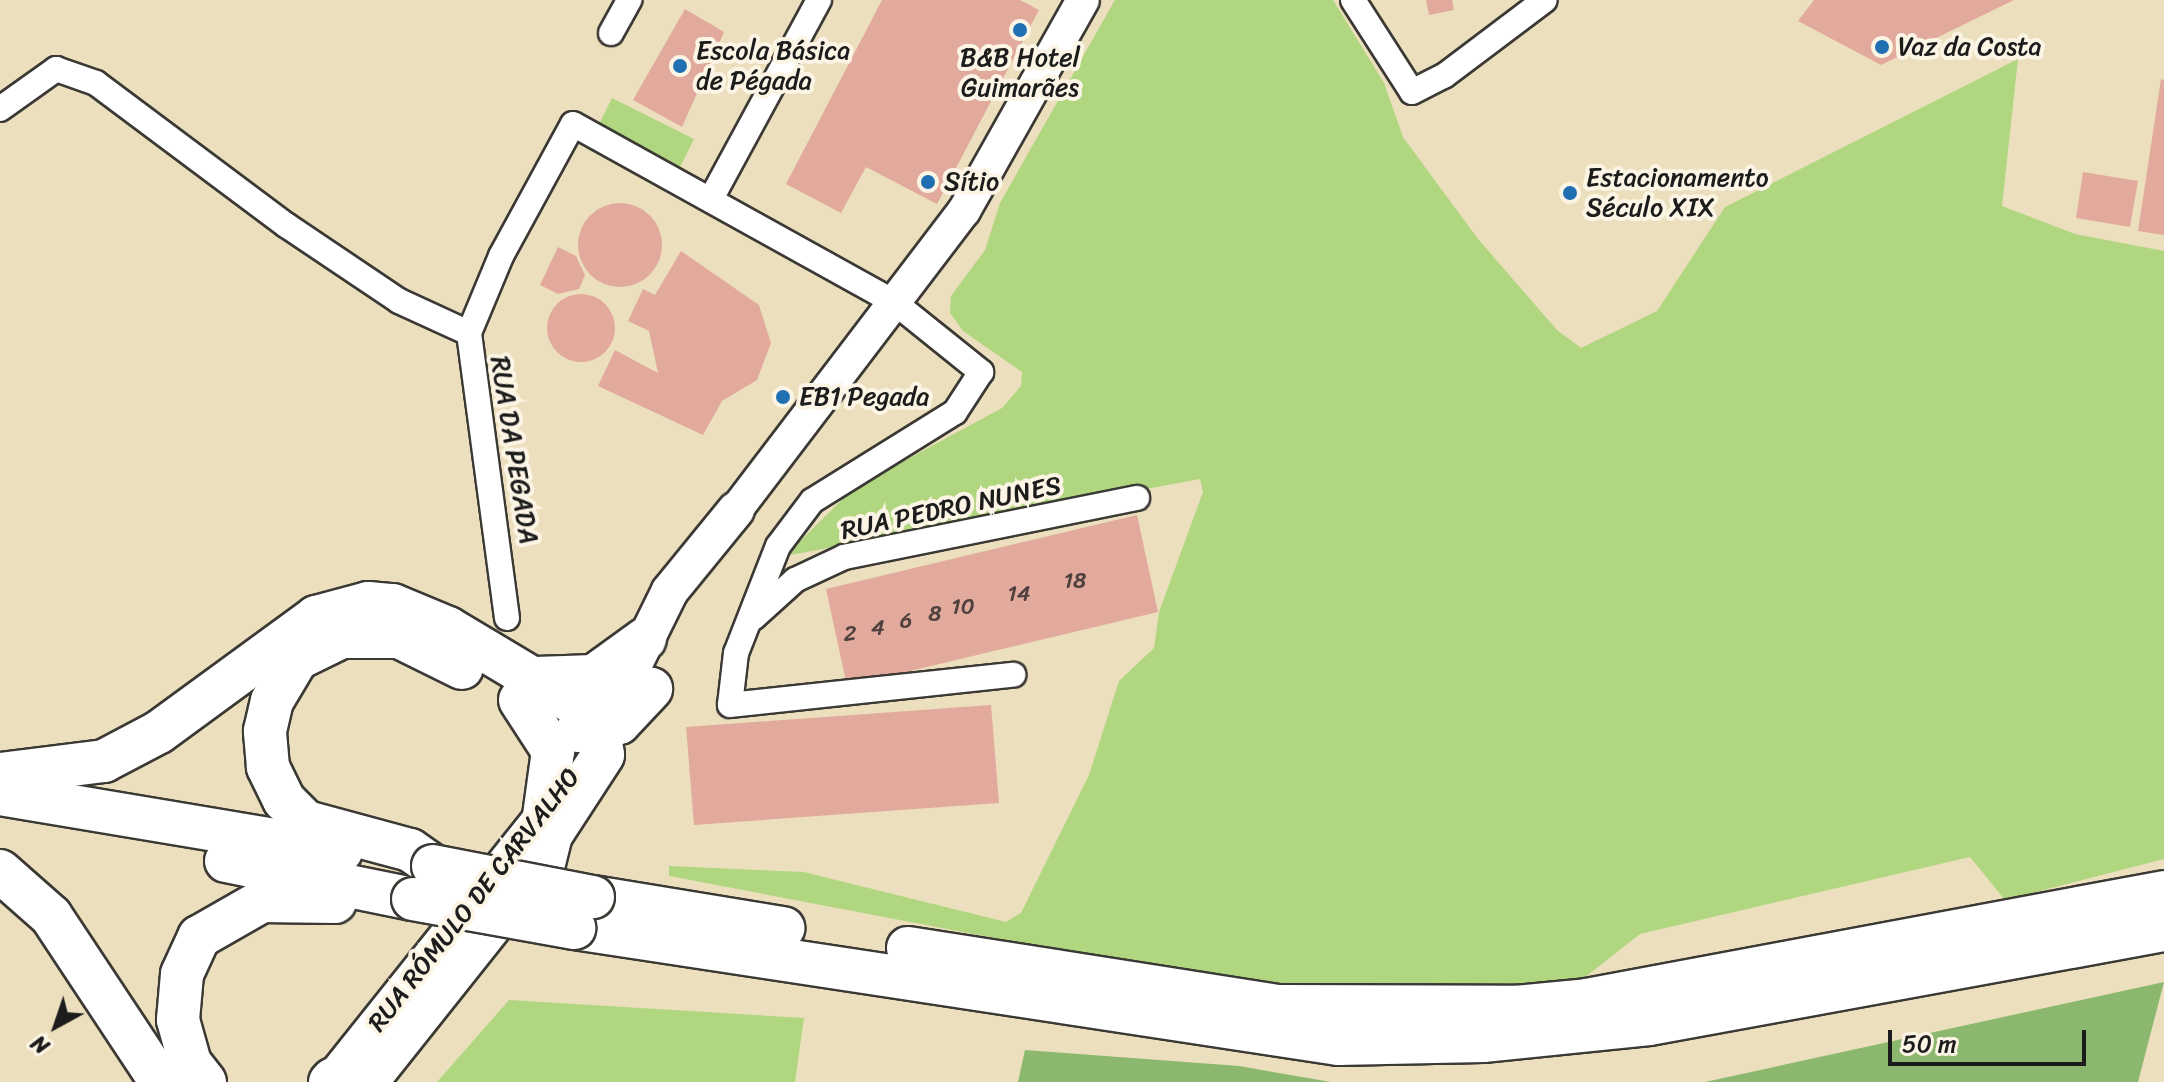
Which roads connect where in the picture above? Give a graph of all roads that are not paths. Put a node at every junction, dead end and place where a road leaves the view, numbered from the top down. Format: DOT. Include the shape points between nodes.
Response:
graph roads {
  1 [pos="629,0"];
  2 [pos="819,0"];
  3 [pos="1083,0"];
  4 [pos="1353,0"];
  5 [pos="1545,0"];
  6 [pos="611,33"];
  7 [pos="0,109"];
  8 [pos="712,197"];
  9 [pos="894,302"];
  10 [pos="469,333"];
  11 [pos="1137,498"];
  12 [pos="736,510"];
  13 [pos="507,618"];
  14 [pos="749,622"];
  15 [pos="645,639"];
  16 [pos="1013,675"];
  17 [pos="528,689"];
  18 [pos="651,689"];
  19 [pos="602,729"];
  20 [pos="0,774"];
  21 [pos="0,794"];
  22 [pos="544,816"];
  23 [pos="0,821"];
  24 [pos="544,863"];
  25 [pos="0,871"];
  26 [pos="423,883"];
  27 [pos="2164,892"];
  28 [pos="584,912"];
  29 [pos="2164,930"];
  30 [pos="341,1081"];
  31 [pos="161,1082"];
  32 [pos="205,1082"];
  1 -- 6 [label="street"];
  2 -- 8 [label="street"];
  3 -- 9 [label="street, RUA RÓMULO DE CARVALHO" via="964,211"];
  4 -- 5 [label="street" via="1412,92 1444,76"];
  7 -- 10 [label="street" via="56,69 96,83 286,225 399,301"];
  8 -- 9 [label="street"];
  8 -- 10 [label="street, RUA DA PEGADA" via="573,124 501,256"];
  9 -- 12 [label="street, RUA RÓMULO DE CARVALHO"];
  9 -- 14 [label="street" via="981,372 974,393 955,412 812,501 778,546"];
  10 -- 13 [label="street, RUA DA PEGADA"];
  11 -- 14 [label="street, RUA PEDRO NUNES" via="844,557 795,580"];
  12 -- 15 [label="main road, RUA RÓMULO DE CARVALHO" via="687,566"];
  12 -- 18 [label="main road, RUA RÓMULO DE CARVALHO" via="685,602"];
  14 -- 16 [label="street" via="730,705"];
  15 -- 17 [label="highway" via="594,676"];
  15 -- 19 [label="main road, RUA RÓMULO DE CARVALHO"];
  17 -- 19 [label="highway" via="589,708"];
  17 -- 20 [label="highway" via="418,612 368,603 342,608 291,631 134,748 77,770"];
  17 -- 22 [label="highway" via="553,751"];
  17 -- 26 [label="highway" via="373,633 315,647 283,678 265,731 268,767 284,800 306,822 410,850"];
  18 -- 19 [label="highway" via="633,713"];
  18 -- 24 [label="main road, RUA RÓMULO DE CARVALHO" via="610,773"];
  19 -- 22 [label="main road, RUA RÓMULO DE CARVALHO"];
  19 -- 24 [label="highway" via="603,755 551,835"];
  21 -- 26 [label="highway"];
  22 -- 30 [label="main road, RUA RÓMULO DE CARVALHO"];
  23 -- 26 [label="highway"];
  24 -- 30 [label="main road, RUA RÓMULO DE CARVALHO"];
  25 -- 31 [label="highway" via="51,916"];
  26 -- 28 [label="highway, bridge"];
  26 -- 32 [label="highway" via="391,911 319,900 262,901 213,922 189,953 179,996 181,1041"];
  27 -- 28 [label="highway" via="1587,1000 1394,1011 1204,996"];
  28 -- 29 [label="highway" via="1338,1044 1483,1041 1649,1024"];
}
